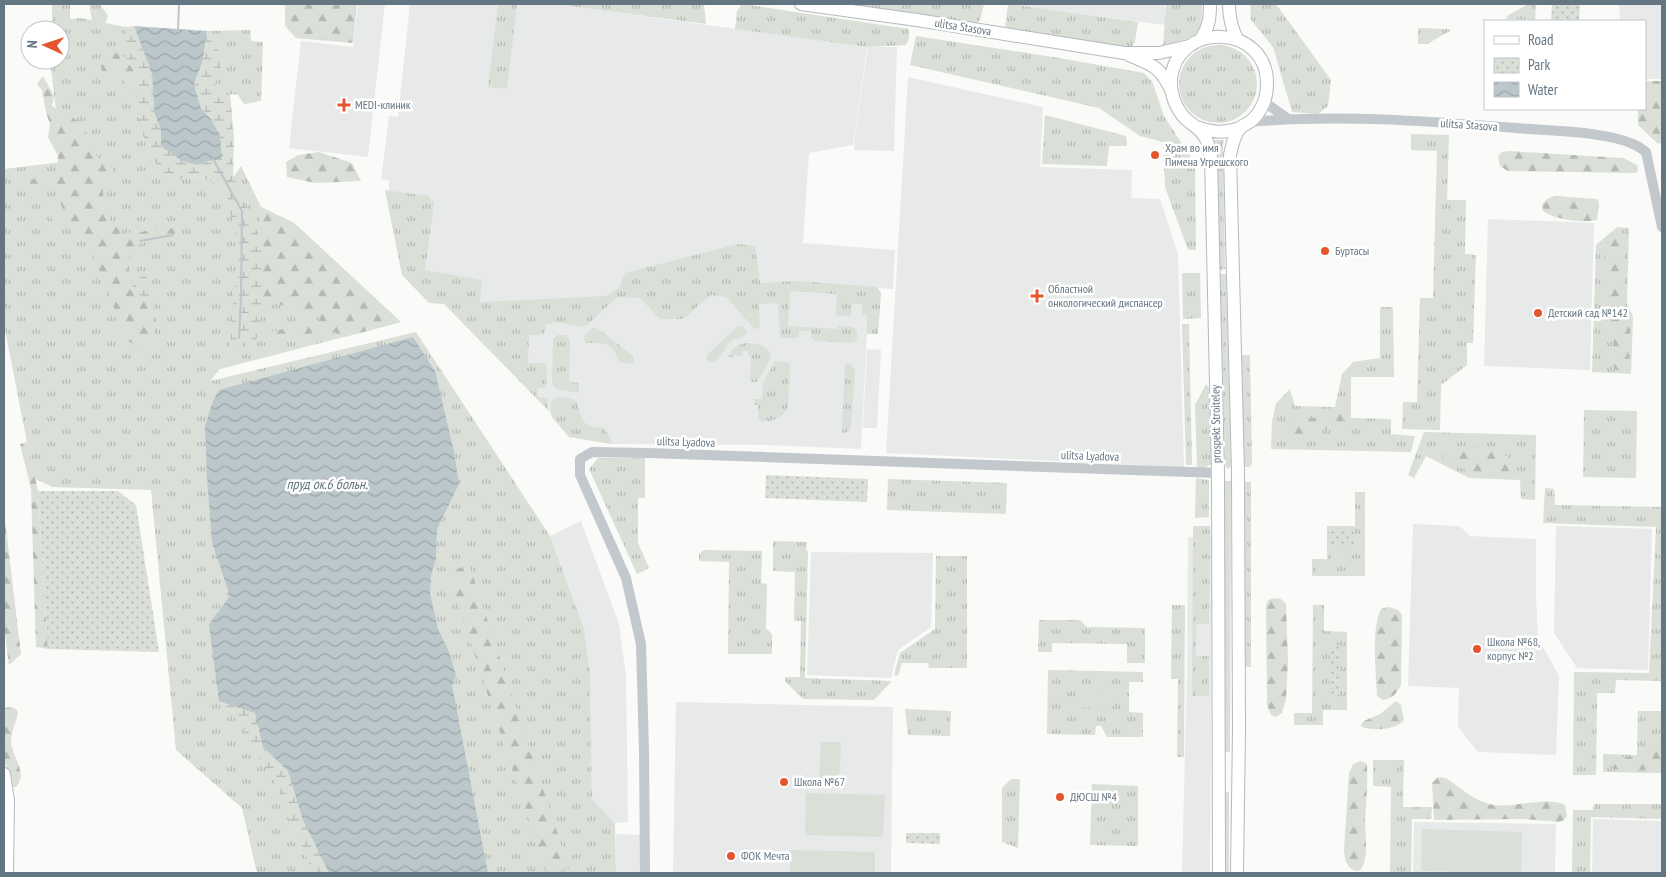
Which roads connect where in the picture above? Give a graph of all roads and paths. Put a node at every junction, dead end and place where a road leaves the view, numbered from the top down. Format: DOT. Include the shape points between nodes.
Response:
graph roads {
  1 [pos="801,4"];
  2 [pos="1210,4"];
  3 [pos="1229,4"];
  4 [pos="1237,39"];
  5 [pos="1196,42"];
  6 [pos="1124,53"];
  7 [pos="1171,90"];
  8 [pos="1264,102"];
  9 [pos="1288,118"];
  10 [pos="1245,124"];
  11 [pos="1197,127"];
  12 [pos="1662,226"];
  13 [pos="1218,473"];
  14 [pos="4,774"];
  15 [pos="6,867"];
  16 [pos="645,873"];
  17 [pos="1219,873"];
  18 [pos="1237,873"];
  1 -- 6 [label="main road, ulitsa Stasova"];
  2 -- 5 [label="main road" via="1208,28"];
  3 -- 4 [label="main road" via="1229,18"];
  4 -- 5 [label="main road" via="1218,36"];
  4 -- 8 [label="main road, prospekt Stroiteley" via="1254,51 1265,70"];
  5 -- 6 [label="main road, ulitsa Stasova" via="1159,53"];
  5 -- 7 [label="main road" via="1181,54 1175,65"];
  6 -- 7 [label="main road, ulitsa Stasova" via="1156,67"];
  7 -- 11 [label="main road, prospekt Stroiteley" via="1180,112"];
  8 -- 9 [label="street"];
  8 -- 10 [label="main road, prospekt Stroiteley" via="1256,116"];
  9 -- 10 [label="street, ulitsa Stasova"];
  9 -- 12 [label="street, ulitsa Stasova" via="1418,121 1581,133 1621,140 1646,152"];
  10 -- 11 [label="main road" via="1219,132"];
  10 -- 18 [label="main road, prospekt Stroiteley" via="1232,144 1230,155 1238,472"];
  11 -- 13 [label="main road, prospekt Stroiteley" via="1206,138 1211,157"];
  13 -- 16 [label="street, ulitsa Lyadova" via="648,453 592,452 580,459 580,475 626,578 641,644"];
  13 -- 17 [label="main road, prospekt Stroiteley"];
  14 -- 15 [label="main road" via="8,801"];
}
